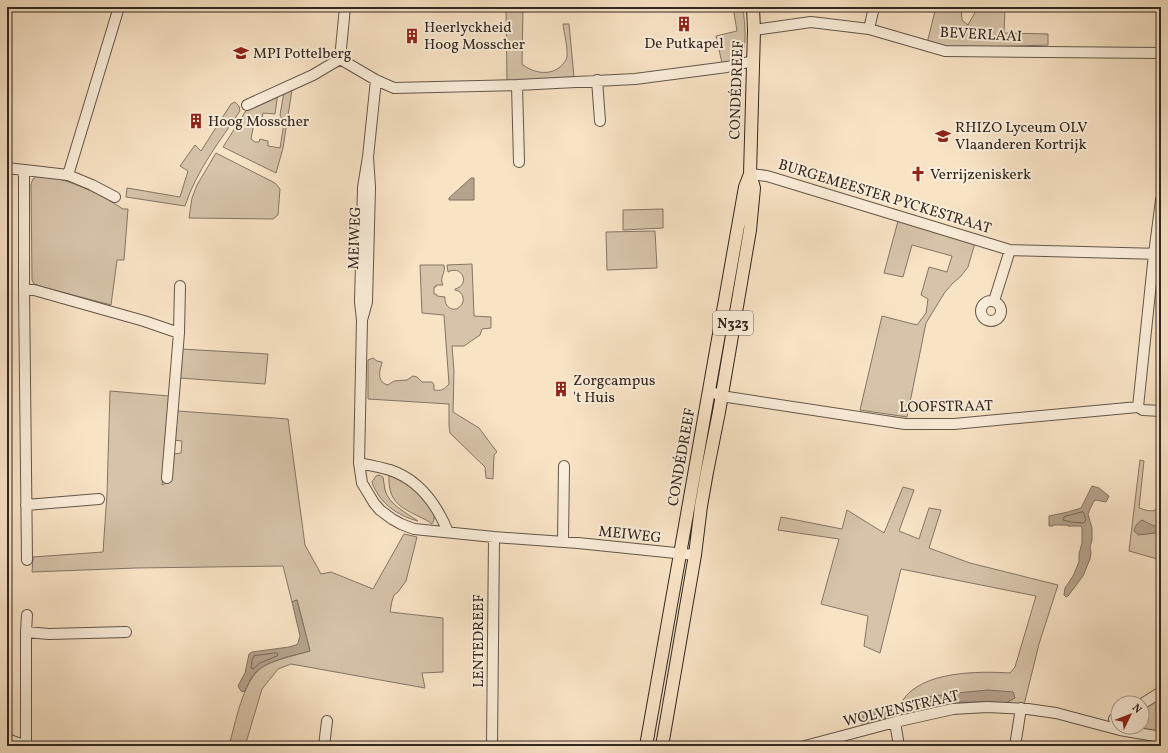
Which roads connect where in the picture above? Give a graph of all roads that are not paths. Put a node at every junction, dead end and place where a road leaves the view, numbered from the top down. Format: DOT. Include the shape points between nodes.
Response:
graph roads {
  1 [pos="119,7"];
  2 [pos="344,7"];
  3 [pos="753,7"];
  4 [pos="874,7"];
  5 [pos="869,29"];
  6 [pos="754,30"];
  7 [pos="1161,53"];
  8 [pos="340,59"];
  9 [pos="753,61"];
  10 [pos="376,80"];
  11 [pos="597,80"];
  12 [pos="517,85"];
  13 [pos="247,105"];
  14 [pos="600,121"];
  15 [pos="519,162"];
  16 [pos="7,168"];
  17 [pos="24,170"];
  18 [pos="750,174"];
  19 [pos="68,175"];
  20 [pos="115,197"];
  21 [pos="1161,200"];
  22 [pos="1010,250"];
  23 [pos="1157,254"];
  24 [pos="180,286"];
  25 [pos="24,290"];
  26 [pos="994,301"];
  27 [pos="179,333"];
  28 [pos="710,391"];
  29 [pos="721,396"];
  30 [pos="1138,407"];
  31 [pos="1161,412"];
  32 [pos="359,463"];
  33 [pos="564,466"];
  34 [pos="167,478"];
  35 [pos="99,499"];
  36 [pos="26,505"];
  37 [pos="448,532"];
  38 [pos="494,537"];
  39 [pos="563,542"];
  40 [pos="680,554"];
  41 [pos="695,555"];
  42 [pos="27,560"];
  43 [pos="27,615"];
  44 [pos="26,632"];
  45 [pos="126,632"];
  46 [pos="1161,692"];
  47 [pos="1150,699"];
  48 [pos="1021,708"];
  49 [pos="327,722"];
  50 [pos="895,722"];
  51 [pos="1161,737"];
  52 [pos="7,739"];
  53 [pos="26,746"];
  54 [pos="324,746"];
  55 [pos="492,746"];
  56 [pos="646,746"];
  57 [pos="662,746"];
  58 [pos="805,746"];
  59 [pos="899,746"];
  60 [pos="1015,746"];
  1 -- 19 [label="street"];
  2 -- 8 [label="street"];
  3 -- 6 [label="main road, CONDÉDREEF / N323"];
  4 -- 5 [label="street"];
  5 -- 6 [label="street, BEVERLAAI" via="811,22"];
  5 -- 7 [label="street, BEVERLAAI" via="946,51"];
  6 -- 9 [label="main road, CONDÉDREEF / N323"];
  8 -- 10 [label="street"];
  8 -- 13 [label="street" via="314,75"];
  9 -- 11 [label="street" via="727,67 635,79"];
  9 -- 18 [label="main road, CONDÉDREEF / N323"];
  10 -- 12 [label="street" via="394,88"];
  10 -- 32 [label="street, MEIWEG" via="368,157 370,187 367,302 362,320"];
  11 -- 12 [label="street"];
  11 -- 14 [label="street"];
  12 -- 15 [label="street"];
  16 -- 17 [label="street"];
  17 -- 19 [label="street"];
  17 -- 25 [label="street"];
  18 -- 22 [label="street, BURGEMEESTER PYCKESTRAAT" via="767,176"];
  18 -- 28 [label="main road, CONDÉDREEF / N323" via="745,187"];
  18 -- 29 [label="main road, CONDÉDREEF / N323" via="754,188 750,230"];
  19 -- 20 [label="street"];
  21 -- 23 [label="street"];
  22 -- 23 [label="street, BURGEMEESTER PYCKESTRAAT"];
  22 -- 26 [label="street"];
  23 -- 30 [label="street"];
  24 -- 27 [label="street"];
  25 -- 27 [label="street" via="56,296"];
  25 -- 36 [label="street"];
  27 -- 34 [label="street"];
  28 -- 29 [label="street, LOOFSTRAAT"];
  28 -- 40 [label="main road, CONDÉDREEF / N323"];
  29 -- 30 [label="street, LOOFSTRAAT" via="905,424 954,424"];
  29 -- 41 [label="main road, CONDÉDREEF / N323"];
  30 -- 31 [label="street, LOOFSTRAAT"];
  32 -- 37 [label="street" via="391,471 408,479 432,500"];
  32 -- 37 [label="street, MEIWEG" via="362,483 380,510 414,529"];
  33 -- 39 [label="street"];
  35 -- 36 [label="street"];
  36 -- 42 [label="street"];
  37 -- 38 [label="street, MEIWEG"];
  38 -- 39 [label="street, MEIWEG"];
  38 -- 55 [label="street, LENTEDREEF"];
  39 -- 40 [label="street, MEIWEG"];
  40 -- 41 [label="street, MEIWEG"];
  40 -- 56 [label="main road, CONDÉDREEF / N323"];
  41 -- 57 [label="main road, CONDÉDREEF / N323"];
  43 -- 44 [label="street"];
  44 -- 45 [label="street"];
  44 -- 53 [label="street"];
  46 -- 47 [label="street"];
  48 -- 50 [label="street, WOLVENSTRAAT" via="953,709"];
  48 -- 51 [label="street, WOLVENSTRAAT" via="1056,713 1099,725"];
  48 -- 60 [label="street"];
  49 -- 54 [label="street"];
  50 -- 58 [label="street, WOLVENSTRAAT"];
  50 -- 59 [label="street"];
  52 -- 53 [label="street"];
}
